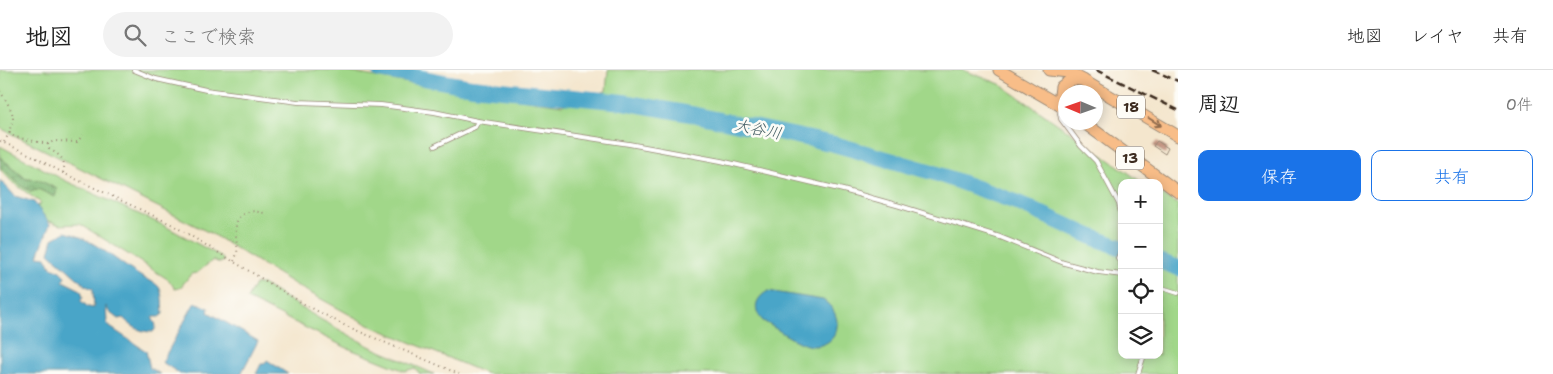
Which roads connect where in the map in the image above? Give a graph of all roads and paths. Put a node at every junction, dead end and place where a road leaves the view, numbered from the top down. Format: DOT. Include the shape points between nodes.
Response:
graph roads {
  1 [pos="134,70"];
  2 [pos="1000,70"];
  3 [pos="1049,70"];
  4 [pos="1083,80"];
  5 [pos="1064,85"];
  6 [pos="0,91"];
  7 [pos="1058,104"];
  8 [pos="478,121"];
  9 [pos="1069,130"];
  10 [pos="1094,130"];
  11 [pos="10,132"];
  12 [pos="83,135"];
  13 [pos="1178,136"];
  14 [pos="0,140"];
  15 [pos="4,142"];
  16 [pos="48,144"];
  17 [pos="434,146"];
  18 [pos="63,173"];
  19 [pos="1178,192"];
  20 [pos="1118,202"];
  21 [pos="267,213"];
  22 [pos="234,261"];
  23 [pos="1118,274"];
  24 [pos="1163,289"];
  25 [pos="1178,293"];
  26 [pos="1143,359"];
  27 [pos="459,374"];
  28 [pos="1138,374"];
  1 -- 8 [label="lane" via="171,83 222,92 298,102 381,105"];
  2 -- 7 [label="main road"];
  3 -- 4 [label="main road, 18" via="1069,72"];
  4 -- 5 [label="main road" via="1072,79"];
  4 -- 13 [label="main road, 18, one-way"];
  6 -- 11 [label="path" via="12,112"];
  8 -- 17 [label="lane" via="474,127"];
  8 -- 23 [label="lane" via="629,144 765,171 900,206 1000,237 1064,262"];
  9 -- 20 [label="lane" via="1096,161"];
  10 -- 19 [label="main road, 13"];
  11 -- 15 [label="path"];
  11 -- 16 [label="path" via="18,138"];
  12 -- 16 [label="path" via="77,142 54,141"];
  14 -- 15 [label="path"];
  15 -- 18 [label="path"];
  16 -- 18 [label="path" via="61,156"];
  18 -- 22 [label="path" via="170,224"];
  21 -- 22 [label="path" via="248,212 241,216 234,231 237,254"];
  22 -- 27 [label="path" via="344,325"];
  24 -- 25 [label="lane"];
  26 -- 28 [label="lane"];
}
